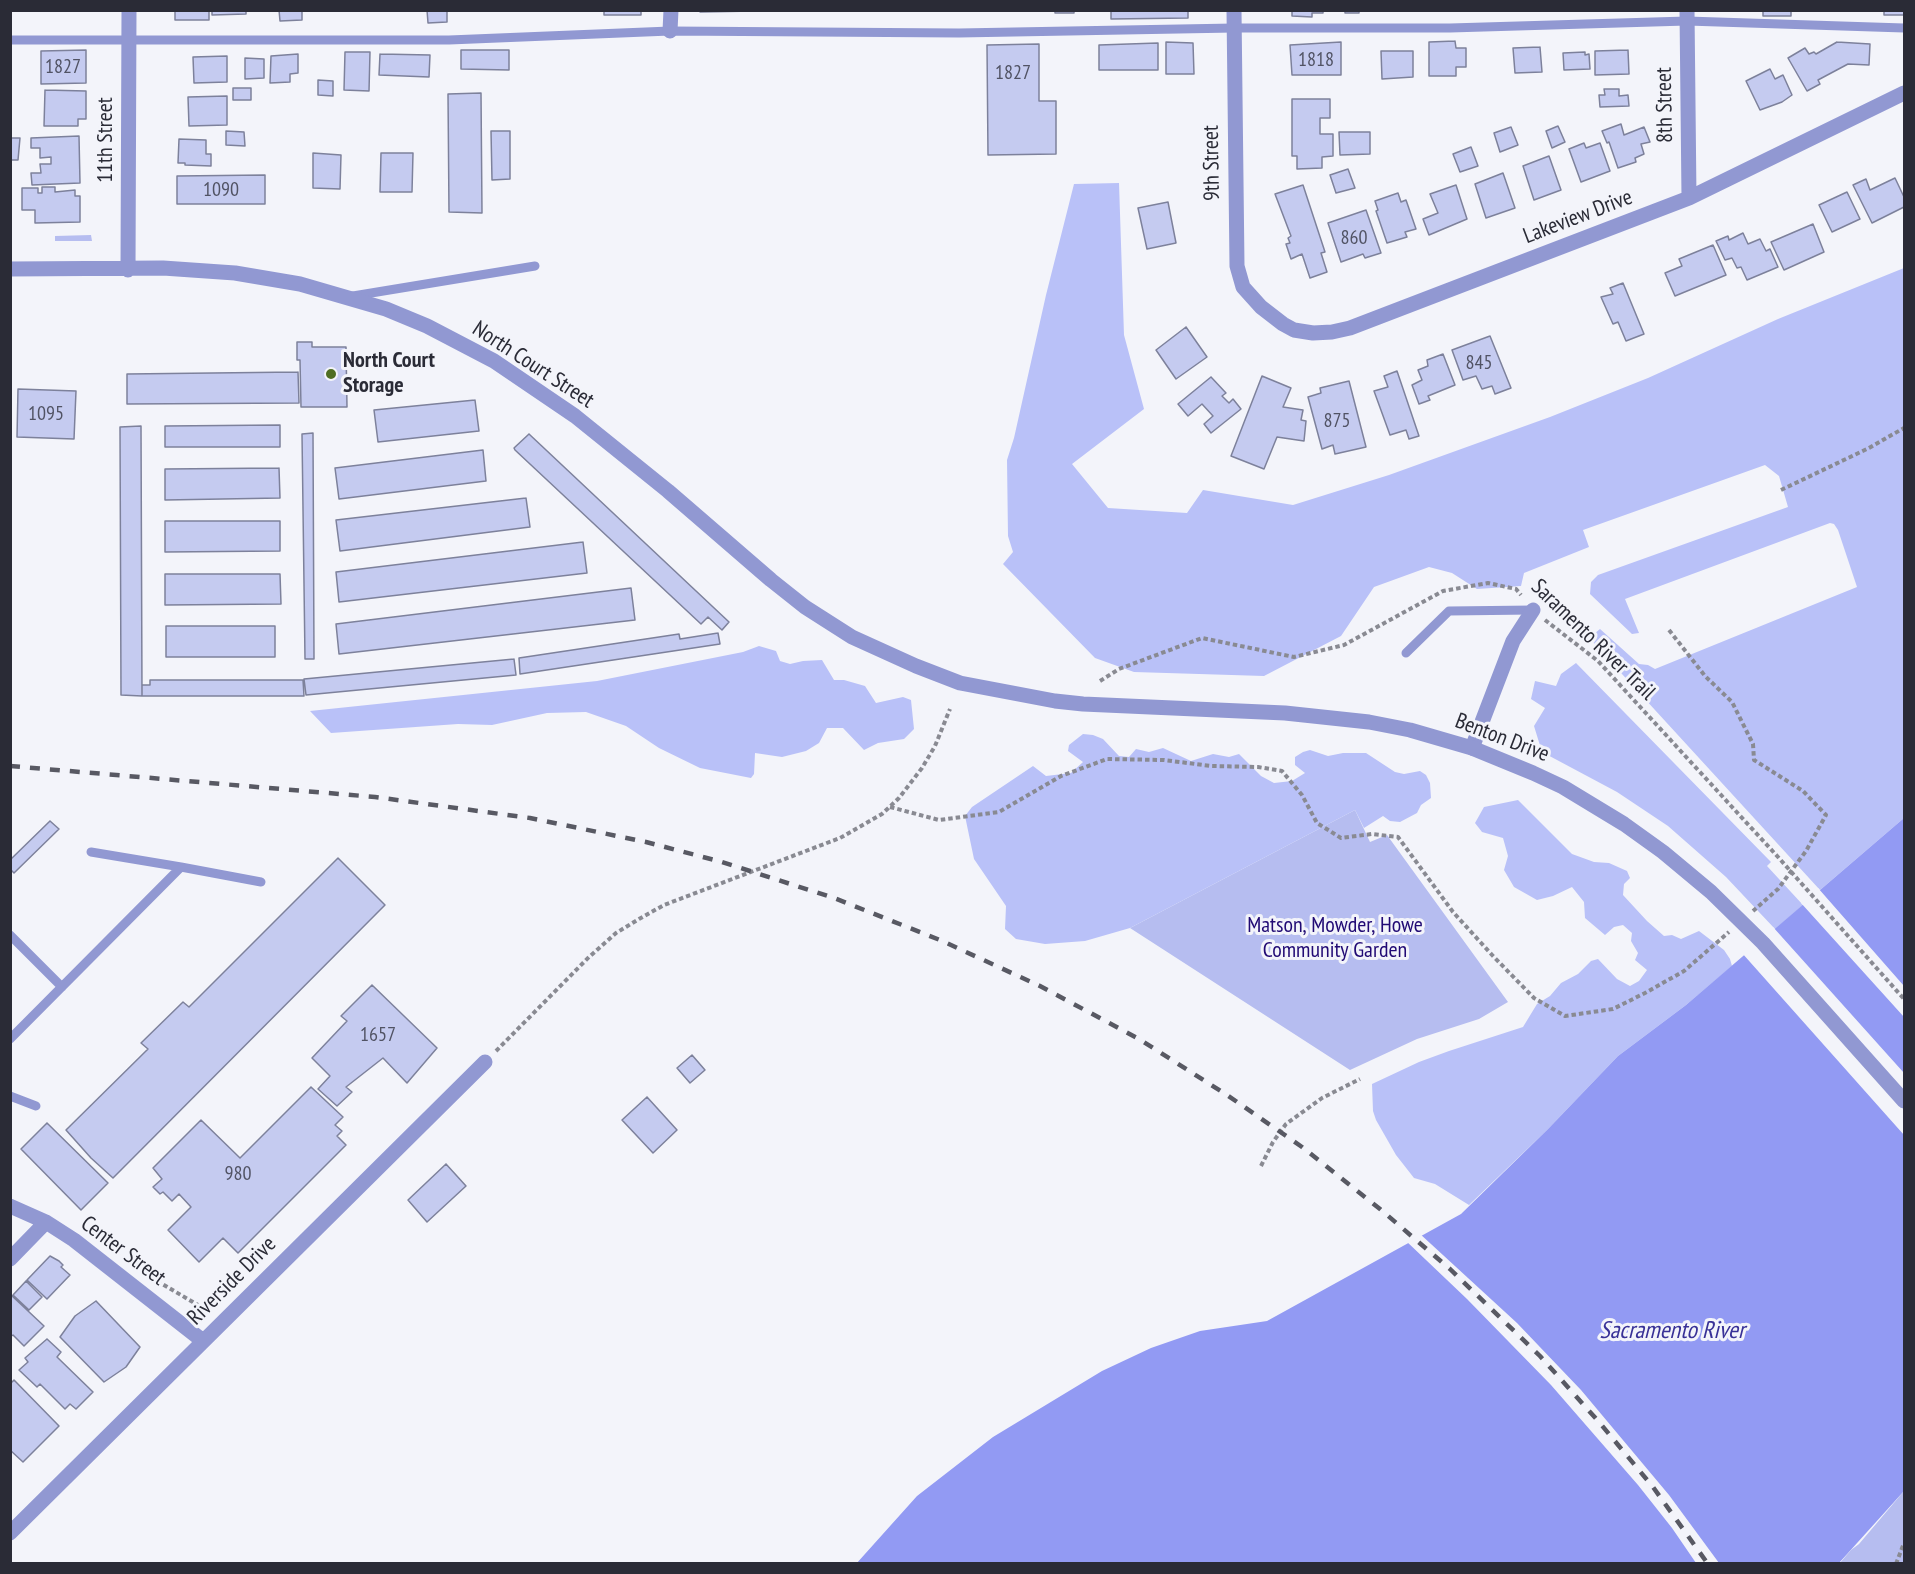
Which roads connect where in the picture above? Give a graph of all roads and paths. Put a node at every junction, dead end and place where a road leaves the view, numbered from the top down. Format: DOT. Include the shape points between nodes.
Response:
graph roads {
  1 [pos="129,10"];
  2 [pos="671,10"];
  3 [pos="1234,10"];
  4 [pos="1687,16"];
  5 [pos="1234,28"];
  6 [pos="1905,28"];
  7 [pos="670,31"];
  8 [pos="129,39"];
  9 [pos="10,40"];
  10 [pos="1905,93"];
  11 [pos="1689,198"];
  12 [pos="535,266"];
  13 [pos="10,269"];
  14 [pos="128,270"];
  15 [pos="347,297"];
  16 [pos="1261,307"];
  17 [pos="1905,428"];
  18 [pos="1781,490"];
  19 [pos="1533,610"];
  20 [pos="1669,630"];
  21 [pos="1406,653"];
  22 [pos="1100,681"];
  23 [pos="960,683"];
  24 [pos="950,709"];
  25 [pos="1472,748"];
  26 [pos="890,807"];
  27 [pos="91,852"];
  28 [pos="181,867"];
  29 [pos="261,882"];
  30 [pos="1752,912"];
  31 [pos="1734,927"];
  32 [pos="10,934"];
  33 [pos="62,987"];
  34 [pos="1905,999"];
  35 [pos="10,1039"];
  36 [pos="487,1060"];
  37 [pos="1360,1078"];
  38 [pos="10,1096"];
  39 [pos="1905,1101"];
  40 [pos="36,1106"];
  41 [pos="1261,1166"];
  42 [pos="10,1206"];
  43 [pos="46,1222"];
  44 [pos="10,1259"];
  45 [pos="156,1280"];
  46 [pos="213,1314"];
  47 [pos="203,1341"];
  48 [pos="10,1533"];
  49 [pos="1905,1543"];
  50 [pos="1896,1563"];
  1 -- 8 [label="street, 11th Street"];
  2 -- 7 [label="street"];
  3 -- 5 [label="street, 9th Street"];
  4 -- 5 [label="lane" via="1450,28"];
  4 -- 6 [label="lane"];
  4 -- 11 [label="street, 8th Street"];
  5 -- 7 [label="lane" via="959,33"];
  5 -- 16 [label="street, 9th Street" via="1237,266 1243,287"];
  7 -- 8 [label="lane" via="449,40"];
  8 -- 9 [label="lane"];
  8 -- 14 [label="street, 11th Street"];
  10 -- 11 [label="street, Lakeview Drive"];
  11 -- 16 [label="street, Lakeview Drive" via="1350,328 1313,333 1294,330"];
  12 -- 15 [label="lane"];
  13 -- 14 [label="street, North Court Street"];
  14 -- 15 [label="street, North Court Street" via="235,273"];
  15 -- 23 [label="street, North Court Street" via="427,326 494,361 583,423 805,607 852,637"];
  17 -- 18 [label="path"];
  19 -- 21 [label="lane" via="1449,611"];
  19 -- 22 [label="path, Saramento River Trail" via="1516,589 1488,583 1443,591 1344,645 1294,657 1202,638 1119,669"];
  19 -- 25 [label="street" via="1513,641"];
  19 -- 34 [label="path, Saramento River Trail" via="1598,661"];
  20 -- 30 [label="path" via="1705,676 1732,702 1753,744 1754,760 1803,791 1826,815 1778,889"];
  23 -- 25 [label="street, Benton Drive" via="1083,704 1285,713 1359,721 1410,730"];
  24 -- 26 [label="path" via="936,746"];
  25 -- 39 [label="street, Benton Drive" via="1595,805 1663,852 1763,943"];
  26 -- 31 [label="path" via="939,820 999,812 1061,777 1107,759 1282,771 1302,795 1317,823 1341,838 1372,834 1398,837 1453,912 1493,956 1534,998 1565,1016 1613,1009 1645,993 1684,970"];
  26 -- 36 [label="path" via="840,838 664,905 616,933"];
  27 -- 28 [label="lane"];
  28 -- 29 [label="lane"];
  28 -- 33 [label="lane"];
  32 -- 33 [label="lane"];
  33 -- 35 [label="lane"];
  36 -- 47 [label="street, Riverside Drive"];
  37 -- 41 [label="path" via="1322,1098 1286,1124"];
  38 -- 40 [label="lane"];
  42 -- 43 [label="street, Center Street"];
  43 -- 44 [label="street"];
  43 -- 47 [label="street, Center Street"];
  45 -- 46 [label="path"];
  47 -- 48 [label="street, Riverside Drive"];
  49 -- 50 [label="path"];
}
